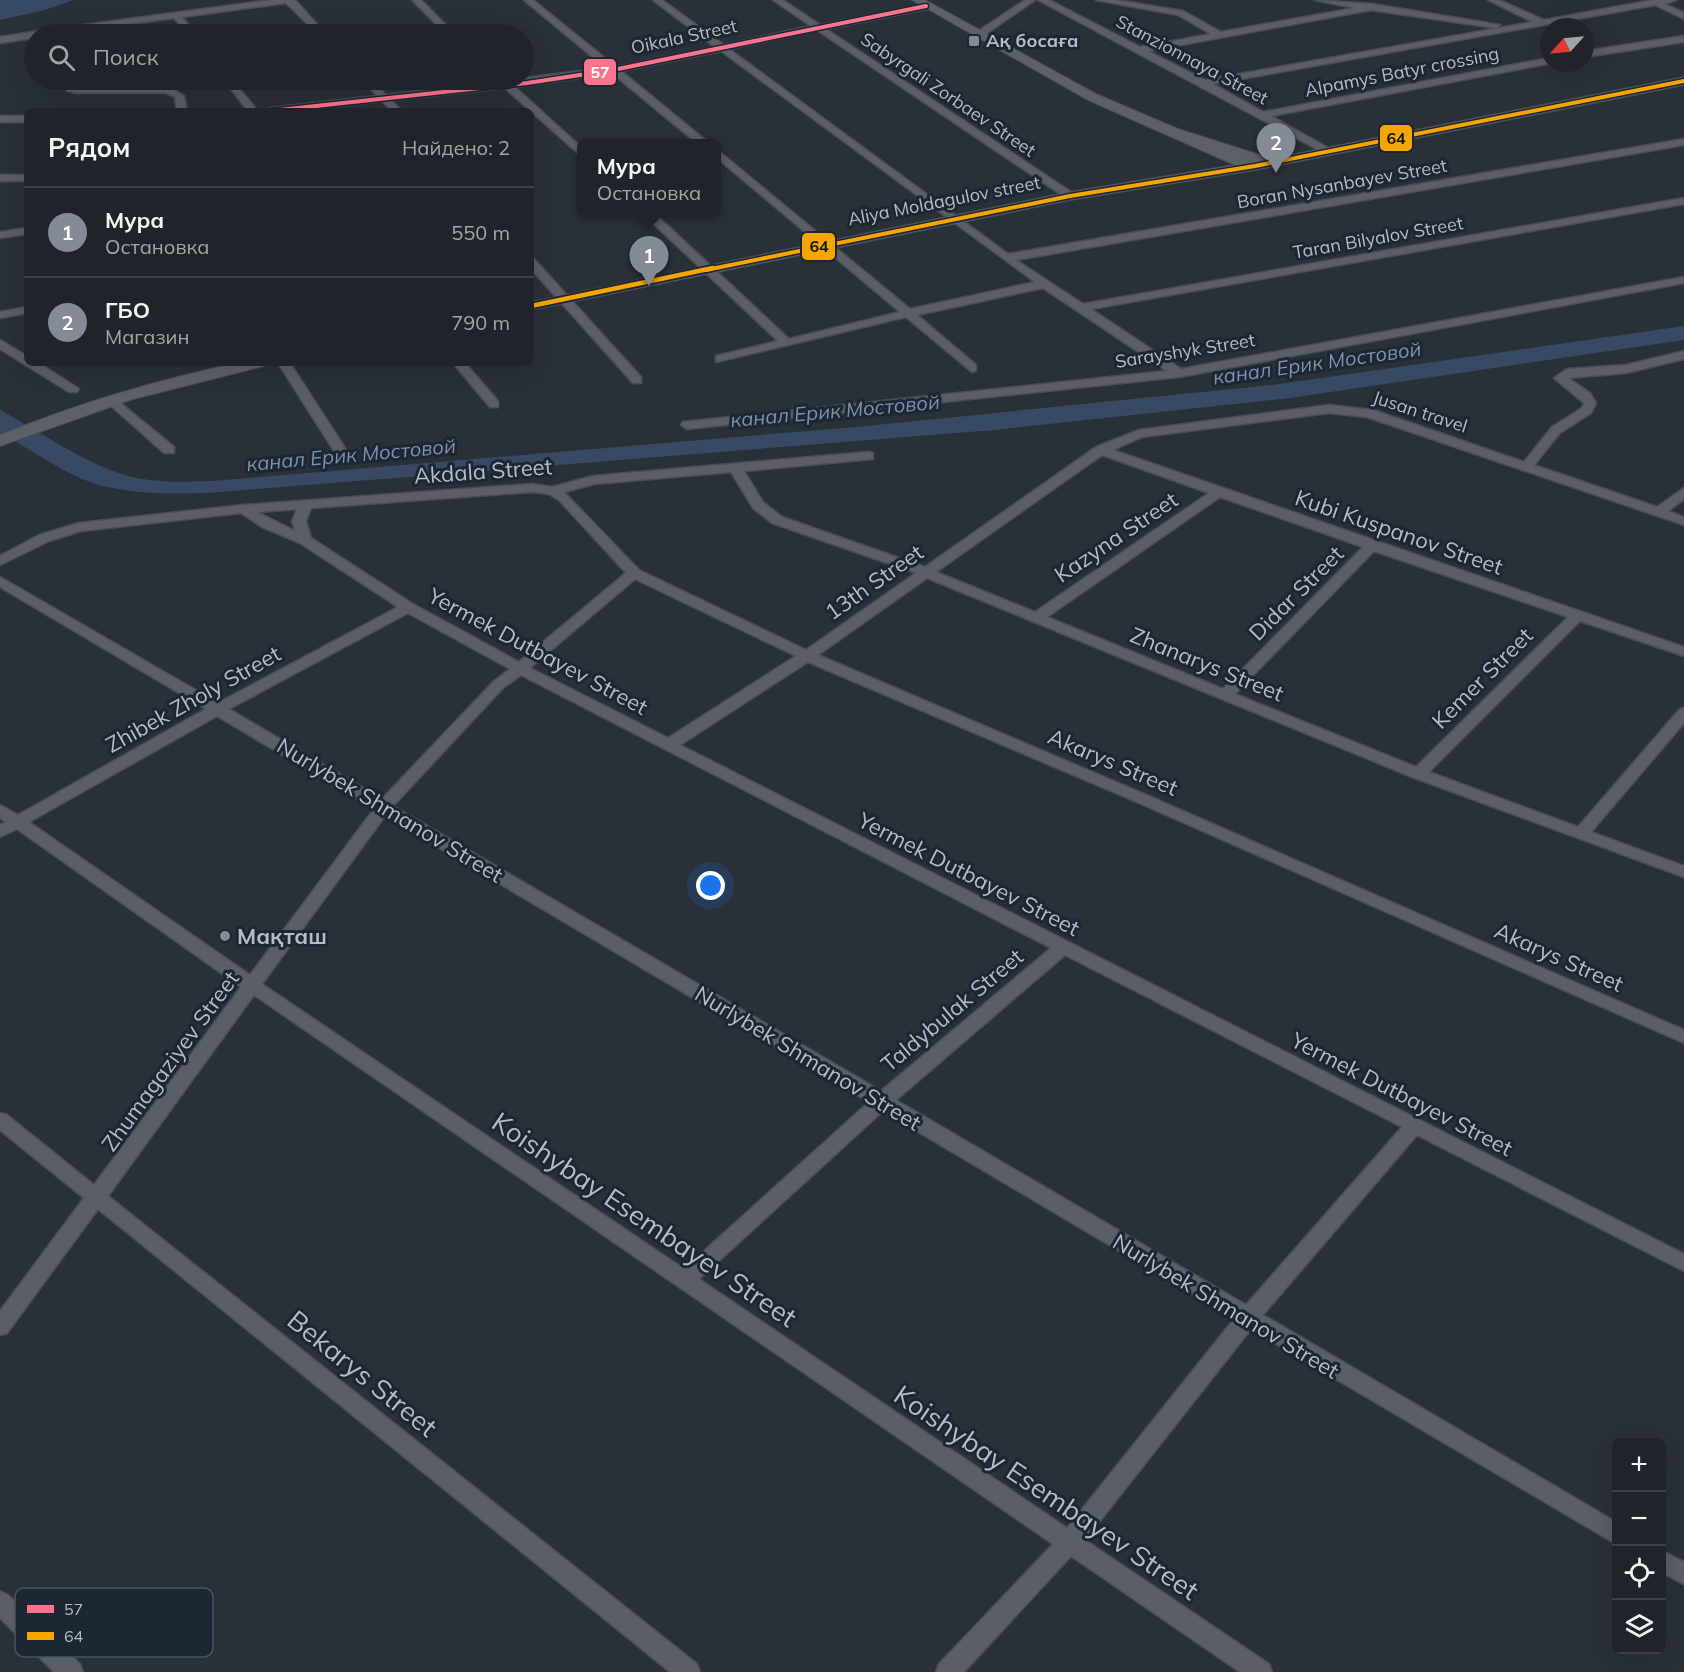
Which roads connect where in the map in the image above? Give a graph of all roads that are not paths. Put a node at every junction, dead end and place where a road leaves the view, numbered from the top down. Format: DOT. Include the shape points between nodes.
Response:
graph roads {
  1 [pos="289,0"];
  2 [pos="416,0"];
  3 [pos="528,0"];
  4 [pos="657,0"];
  5 [pos="777,0"];
  6 [pos="1031,0"];
  7 [pos="1041,0"];
  8 [pos="1100,0"];
  9 [pos="1319,0"];
  10 [pos="1492,0"];
  11 [pos="1672,0"];
  12 [pos="1654,1"];
  13 [pos="921,3"];
  14 [pos="1372,7"];
  15 [pos="176,15"];
  16 [pos="1684,16"];
  17 [pos="1563,18"];
  18 [pos="1540,22"];
  19 [pos="1540,22"];
  20 [pos="113,24"];
  21 [pos="184,24"];
  22 [pos="312,24"];
  23 [pos="441,24"];
  24 [pos="815,26"];
  25 [pos="1512,27"];
  26 [pos="980,33"];
  27 [pos="1220,35"];
  28 [pos="24,37"];
  29 [pos="1684,39"];
  30 [pos="0,40"];
  31 [pos="1594,45"];
  32 [pos="720,47"];
  33 [pos="1138,50"];
  34 [pos="1606,50"];
  35 [pos="1594,52"];
  36 [pos="1540,63"];
  37 [pos="613,69"];
  38 [pos="534,78"];
  39 [pos="1684,81"];
  40 [pos="1204,83"];
  41 [pos="77,90"];
  42 [pos="168,90"];
  43 [pos="168,90"];
  44 [pos="236,90"];
  45 [pos="378,90"];
  46 [pos="441,90"];
  47 [pos="513,90"];
  48 [pos="385,97"];
  49 [pos="181,108"];
  50 [pos="251,108"];
  51 [pos="295,108"];
  52 [pos="394,108"];
  53 [pos="532,108"];
  54 [pos="534,110"];
  55 [pos="1262,115"];
  56 [pos="24,118"];
  57 [pos="0,119"];
  58 [pos="699,139"];
  59 [pos="1684,142"];
  60 [pos="1218,148"];
  61 [pos="577,149"];
  62 [pos="1326,151"];
  63 [pos="1311,154"];
  64 [pos="1280,155"];
  65 [pos="721,156"];
  66 [pos="1237,162"];
  67 [pos="1255,162"];
  68 [pos="1189,176"];
  69 [pos="0,178"];
  70 [pos="24,178"];
  71 [pos="1070,196"];
  72 [pos="1684,201"];
  73 [pos="650,217"];
  74 [pos="953,219"];
  75 [pos="24,231"];
  76 [pos="0,235"];
  77 [pos="828,244"];
  78 [pos="1006,258"];
  79 [pos="534,265"];
  80 [pos="707,269"];
  81 [pos="1684,280"];
  82 [pos="1044,284"];
  83 [pos="564,299"];
  84 [pos="534,305"];
  85 [pos="1078,308"];
  86 [pos="24,311"];
  87 [pos="908,314"];
  88 [pos="0,315"];
  89 [pos="786,342"];
  90 [pos="0,344"];
  91 [pos="1684,355"];
  92 [pos="24,359"];
  93 [pos="720,359"];
  94 [pos="36,366"];
  95 [pos="245,366"];
  96 [pos="286,366"];
  97 [pos="462,366"];
  98 [pos="972,368"];
  99 [pos="1179,373"];
  100 [pos="638,380"];
  101 [pos="73,389"];
  102 [pos="113,401"];
  103 [pos="494,404"];
  104 [pos="687,425"];
  105 [pos="0,441"];
  106 [pos="169,450"];
  107 [pos="1101,450"];
  108 [pos="340,451"];
  109 [pos="868,456"];
  110 [pos="1526,467"];
  111 [pos="736,469"];
  112 [pos="552,491"];
  113 [pos="1220,491"];
  114 [pos="1684,492"];
  115 [pos="306,504"];
  116 [pos="243,509"];
  117 [pos="1659,512"];
  118 [pos="1684,521"];
  119 [pos="305,540"];
  120 [pos="1372,546"];
  121 [pos="0,561"];
  122 [pos="925,572"];
  123 [pos="634,573"];
  124 [pos="0,581"];
  125 [pos="408,607"];
  126 [pos="1578,615"];
  127 [pos="1035,618"];
  128 [pos="1684,652"];
  129 [pos="807,656"];
  130 [pos="520,669"];
  131 [pos="1224,696"];
  132 [pos="219,708"];
  133 [pos="1684,713"];
  134 [pos="669,745"];
  135 [pos="1418,774"];
  136 [pos="384,806"];
  137 [pos="0,810"];
  138 [pos="19,822"];
  139 [pos="0,832"];
  140 [pos="1581,834"];
  141 [pos="1684,872"];
  142 [pos="1063,947"];
  143 [pos="253,986"];
  144 [pos="1684,1037"];
  145 [pos="881,1101"];
  146 [pos="0,1120"];
  147 [pos="1414,1126"];
  148 [pos="97,1198"];
  149 [pos="1684,1263"];
  150 [pos="685,1280"];
  151 [pos="1247,1318"];
  152 [pos="0,1327"];
  153 [pos="1612,1531"];
  154 [pos="1070,1542"];
  155 [pos="1666,1563"];
  156 [pos="1684,1574"];
  157 [pos="0,1602"];
  158 [pos="15,1617"];
  159 [pos="56,1657"];
  160 [pos="71,1672"];
  161 [pos="688,1672"];
  162 [pos="948,1672"];
  163 [pos="1260,1672"];
  1 -- 15 [label="street"];
  1 -- 22 [label="street"];
  2 -- 23 [label="street"];
  3 -- 37 [label="street"];
  4 -- 32 [label="street"];
  5 -- 24 [label="street, Sabyrgali Zorbaev Street"];
  6 -- 26 [label="street"];
  7 -- 33 [label="street, Stanzionnaya Street"];
  8 -- 27 [label="street" via="1180,13"];
  9 -- 14 [label="street"];
  10 -- 18 [label="street"];
  11 -- 12 [label="street"];
  12 -- 16 [label="street"];
  12 -- 17 [label="street"];
  13 -- 24 [label="street, Oikala Street"];
  13 -- 26 [label="main road"];
  14 -- 25 [label="street"];
  14 -- 27 [label="street"];
  15 -- 20 [label="street"];
  15 -- 21 [label="street"];
  19 -- 25 [label="street"];
  24 -- 32 [label="street, Oikala Street"];
  24 -- 71 [label="street, Sabyrgali Zorbaev Street"];
  25 -- 40 [label="street"];
  26 -- 60 [label="main road" via="1092,97"];
  27 -- 33 [label="street"];
  28 -- 30 [label="street"];
  29 -- 34 [label="street"];
  31 -- 34 [label="street"];
  32 -- 37 [label="street, Oikala Street"];
  32 -- 74 [label="street"];
  33 -- 40 [label="street, Stanzionnaya Street"];
  34 -- 35 [label="street"];
  36 -- 55 [label="street, Alpamys Batyr crossing"];
  37 -- 38 [label="street, Oikala Street"];
  37 -- 58 [label="street"];
  39 -- 62 [label="main road, Aliya Moldagulov street"];
  40 -- 55 [label="street, Stanzionnaya Street"];
  41 -- 42 [label="street"];
  43 -- 49 [label="street" via="179,96"];
  44 -- 50 [label="street"];
  45 -- 48 [label="street"];
  46 -- 48 [label="street, Oikala Street"];
  47 -- 53 [label="street"];
  48 -- 51 [label="street, Oikala Street"];
  48 -- 52 [label="street"];
  54 -- 61 [label="street"];
  55 -- 62 [label="street, Stanzionnaya Street"];
  56 -- 57 [label="street"];
  59 -- 78 [label="street, Boran Nysanbayev Street"];
  60 -- 64 [label="main road"];
  60 -- 66 [label="main road"];
  60 -- 67 [label="main road"];
  60 -- 68 [label="main road" via="1220,161"];
  62 -- 63 [label="main road, Aliya Moldagulov street"];
  63 -- 64 [label="main road, Aliya Moldagulov street"];
  63 -- 67 [label="main road, Aliya Moldagulov street"];
  64 -- 67 [label="main road, Aliya Moldagulov street"];
  65 -- 77 [label="street"];
  66 -- 67 [label="main road, Aliya Moldagulov street"];
  66 -- 68 [label="main road, Aliya Moldagulov street"];
  67 -- 68 [label="main road, Aliya Moldagulov street"];
  68 -- 71 [label="main road, Aliya Moldagulov street"];
  69 -- 70 [label="street"];
  71 -- 74 [label="main road, Aliya Moldagulov street"];
  72 -- 85 [label="street, Taran Bilyalov Street"];
  73 -- 80 [label="street"];
  74 -- 77 [label="main road, Aliya Moldagulov street"];
  74 -- 78 [label="street"];
  75 -- 76 [label="street"];
  77 -- 80 [label="main road, Aliya Moldagulov street"];
  77 -- 87 [label="street"];
  78 -- 82 [label="street"];
  79 -- 83 [label="street"];
  80 -- 83 [label="main road, Aliya Moldagulov street"];
  80 -- 89 [label="street"];
  81 -- 99 [label="street, Sarayshyk Street"];
  82 -- 85 [label="street"];
  82 -- 87 [label="street"];
  83 -- 84 [label="main road, Aliya Moldagulov street"];
  83 -- 100 [label="street"];
  85 -- 99 [label="street"];
  86 -- 88 [label="street"];
  87 -- 89 [label="street"];
  87 -- 98 [label="street"];
  89 -- 93 [label="street"];
  90 -- 92 [label="street"];
  91 -- 110 [label="street" via="1636,367 1560,378 1590,403 1587,410 1556,430"];
  94 -- 101 [label="street"];
  95 -- 102 [label="main road"];
  96 -- 108 [label="street"];
  97 -- 103 [label="street"];
  99 -- 104 [label="street, Sarayshyk Street"];
  102 -- 105 [label="main road"];
  102 -- 106 [label="street"];
  107 -- 110 [label="street, Jusan travel" via="1139,434 1350,410"];
  107 -- 113 [label="street, Kubi Kuspanov Street"];
  107 -- 122 [label="street, 13th Street"];
  109 -- 111 [label="street, Akdala Street"];
  110 -- 117 [label="street, Jusan travel"];
  111 -- 112 [label="street, Akdala Street" via="593,480"];
  111 -- 122 [label="street, Zhanarys Street" via="758,505 777,520"];
  112 -- 115 [label="street, Akdala Street" via="531,488"];
  112 -- 123 [label="street, Akarys Street" via="564,497"];
  113 -- 120 [label="street, Kubi Kuspanov Street"];
  113 -- 127 [label="street, Kazyna Street"];
  114 -- 117 [label="street"];
  115 -- 116 [label="street, Akdala Street"];
  115 -- 119 [label="street" via="299,521"];
  116 -- 119 [label="street, Yermek Dutbayev Street"];
  116 -- 121 [label="street, Akdala Street" via="79,527 44,538"];
  117 -- 118 [label="street, Jusan travel"];
  119 -- 125 [label="street, Yermek Dutbayev Street"];
  120 -- 126 [label="street, Kubi Kuspanov Street"];
  120 -- 131 [label="street, Didar Street"];
  122 -- 127 [label="street, Zhanarys Street"];
  122 -- 129 [label="street, 13th Street"];
  123 -- 129 [label="street, Akarys Street"];
  123 -- 130 [label="street, Zhumagaziyev Street"];
  124 -- 132 [label="street, Nurlybek Shmanov Street"];
  125 -- 130 [label="street, Yermek Dutbayev Street"];
  125 -- 132 [label="street, Zhibek Zholy Street"];
  126 -- 128 [label="street, Kubi Kuspanov Street"];
  126 -- 135 [label="street, Kemer Street"];
  127 -- 131 [label="street, Zhanarys Street"];
  129 -- 134 [label="street, 13th Street"];
  129 -- 144 [label="street, Akarys Street"];
  130 -- 134 [label="street, Yermek Dutbayev Street"];
  130 -- 136 [label="street, Zhumagaziyev Street" via="498,685"];
  131 -- 135 [label="street, Zhanarys Street"];
  132 -- 136 [label="street, Nurlybek Shmanov Street"];
  132 -- 138 [label="street, Zhibek Zholy Street"];
  133 -- 140 [label="street"];
  134 -- 142 [label="street, Yermek Dutbayev Street"];
  135 -- 140 [label="street, Zhanarys Street"];
  136 -- 143 [label="street, Zhumagaziyev Street"];
  136 -- 145 [label="street, Nurlybek Shmanov Street"];
  137 -- 138 [label="street, Koishybay Esembayev Street"];
  138 -- 139 [label="street, Zhibek Zholy Street"];
  138 -- 143 [label="street, Koishybay Esembayev Street"];
  140 -- 141 [label="street, Zhanarys Street"];
  142 -- 145 [label="street, Taldybulak Street"];
  142 -- 147 [label="street, Yermek Dutbayev Street"];
  143 -- 148 [label="street, Zhumagaziyev Street"];
  143 -- 150 [label="street, Koishybay Esembayev Street"];
  145 -- 150 [label="street, Taldybulak Street"];
  145 -- 151 [label="street, Nurlybek Shmanov Street"];
  146 -- 148 [label="street, Bekarys Street"];
  147 -- 149 [label="street, Yermek Dutbayev Street"];
  147 -- 151 [label="street"];
  148 -- 152 [label="street, Zhumagaziyev Street"];
  148 -- 161 [label="street, Bekarys Street"];
  150 -- 154 [label="street, Koishybay Esembayev Street"];
  151 -- 153 [label="street, Nurlybek Shmanov Street"];
  151 -- 154 [label="street"];
  154 -- 162 [label="street"];
  154 -- 163 [label="street, Koishybay Esembayev Street"];
  155 -- 156 [label="street"];
  157 -- 158 [label="street"];
  159 -- 160 [label="street"];
}
